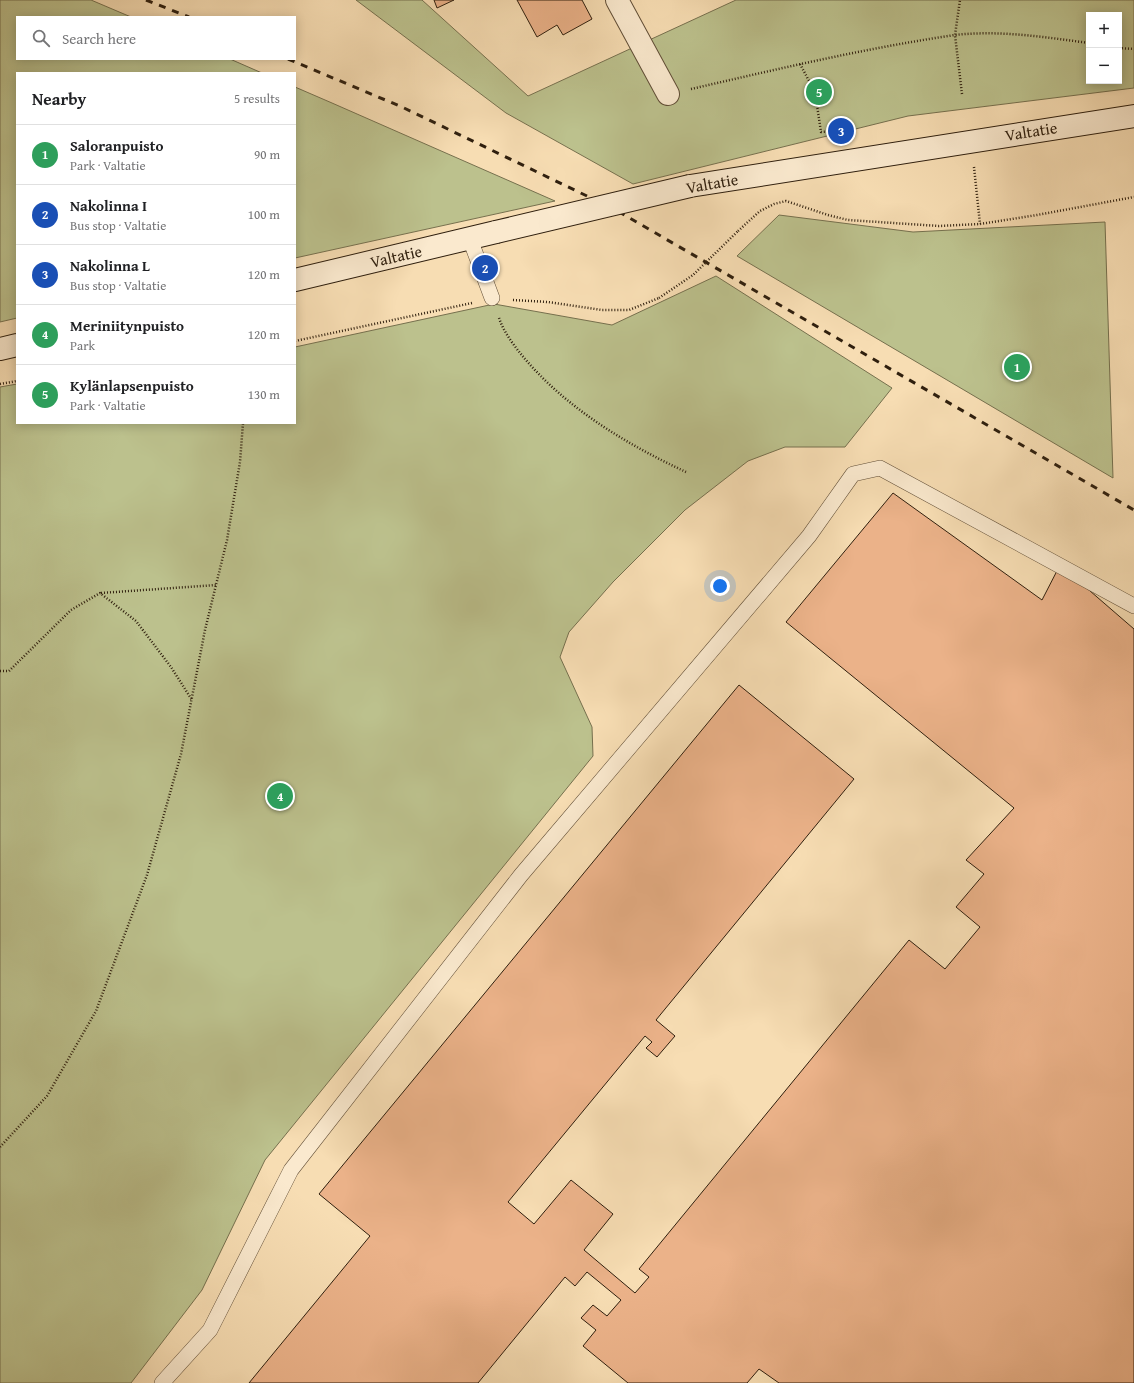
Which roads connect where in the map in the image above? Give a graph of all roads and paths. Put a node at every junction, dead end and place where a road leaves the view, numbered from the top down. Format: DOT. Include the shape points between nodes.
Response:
graph roads {
  1 [pos="617,0"];
  2 [pos="960,0"];
  3 [pos="955,35"];
  4 [pos="1086,43"];
  5 [pos="1122,48"];
  6 [pos="1134,49"];
  7 [pos="800,64"];
  8 [pos="668,94"];
  9 [pos="962,94"];
  10 [pos="1134,116"];
  11 [pos="1049,128"];
  12 [pos="1134,130"];
  13 [pos="841,131"];
  14 [pos="974,164"];
  15 [pos="1134,198"];
  16 [pos="980,224"];
  17 [pos="470,239"];
  18 [pos="296,280"];
  19 [pos="492,298"];
  20 [pos="659,298"];
  21 [pos="16,345"];
  22 [pos="0,349"];
  23 [pos="16,381"];
  24 [pos="0,384"];
  25 [pos="243,424"];
  26 [pos="686,472"];
  27 [pos="216,585"];
  28 [pos="100,593"];
  29 [pos="1134,606"];
  30 [pos="0,671"];
  31 [pos="192,700"];
  32 [pos="0,1147"];
  33 [pos="162,1383"];
  1 -- 8 [label="main road"];
  2 -- 3 [label="path"];
  3 -- 4 [label="path" via="978,32 1015,34"];
  3 -- 7 [label="path" via="906,42"];
  3 -- 9 [label="path"];
  5 -- 6 [label="path"];
  7 -- 8 [label="path"];
  7 -- 13 [label="path" via="815,92 821,132"];
  10 -- 11 [label="main road, Valtatie"];
  11 -- 12 [label="main road"];
  11 -- 17 [label="main road, Valtatie, bridge" via="690,186"];
  14 -- 16 [label="path"];
  15 -- 16 [label="path"];
  16 -- 20 [label="path, bridge" via="939,226 848,220 786,201 760,211 693,275"];
  17 -- 18 [label="main road, Valtatie"];
  17 -- 19 [label="lane"];
  19 -- 26 [label="path" via="501,323 516,348 566,399 632,444"];
  21 -- 22 [label="main road"];
  23 -- 24 [label="path"];
  25 -- 27 [label="path" via="240,462 227,540"];
  27 -- 28 [label="path"];
  27 -- 31 [label="path"];
  28 -- 30 [label="path" via="71,610 9,671"];
  28 -- 31 [label="path" via="136,621"];
  29 -- 33 [label="lane" via="880,468 853,474 809,536 521,875 291,1170 210,1330"];
  31 -- 32 [label="path" via="181,754 147,875 96,1011 46,1096"];
}
